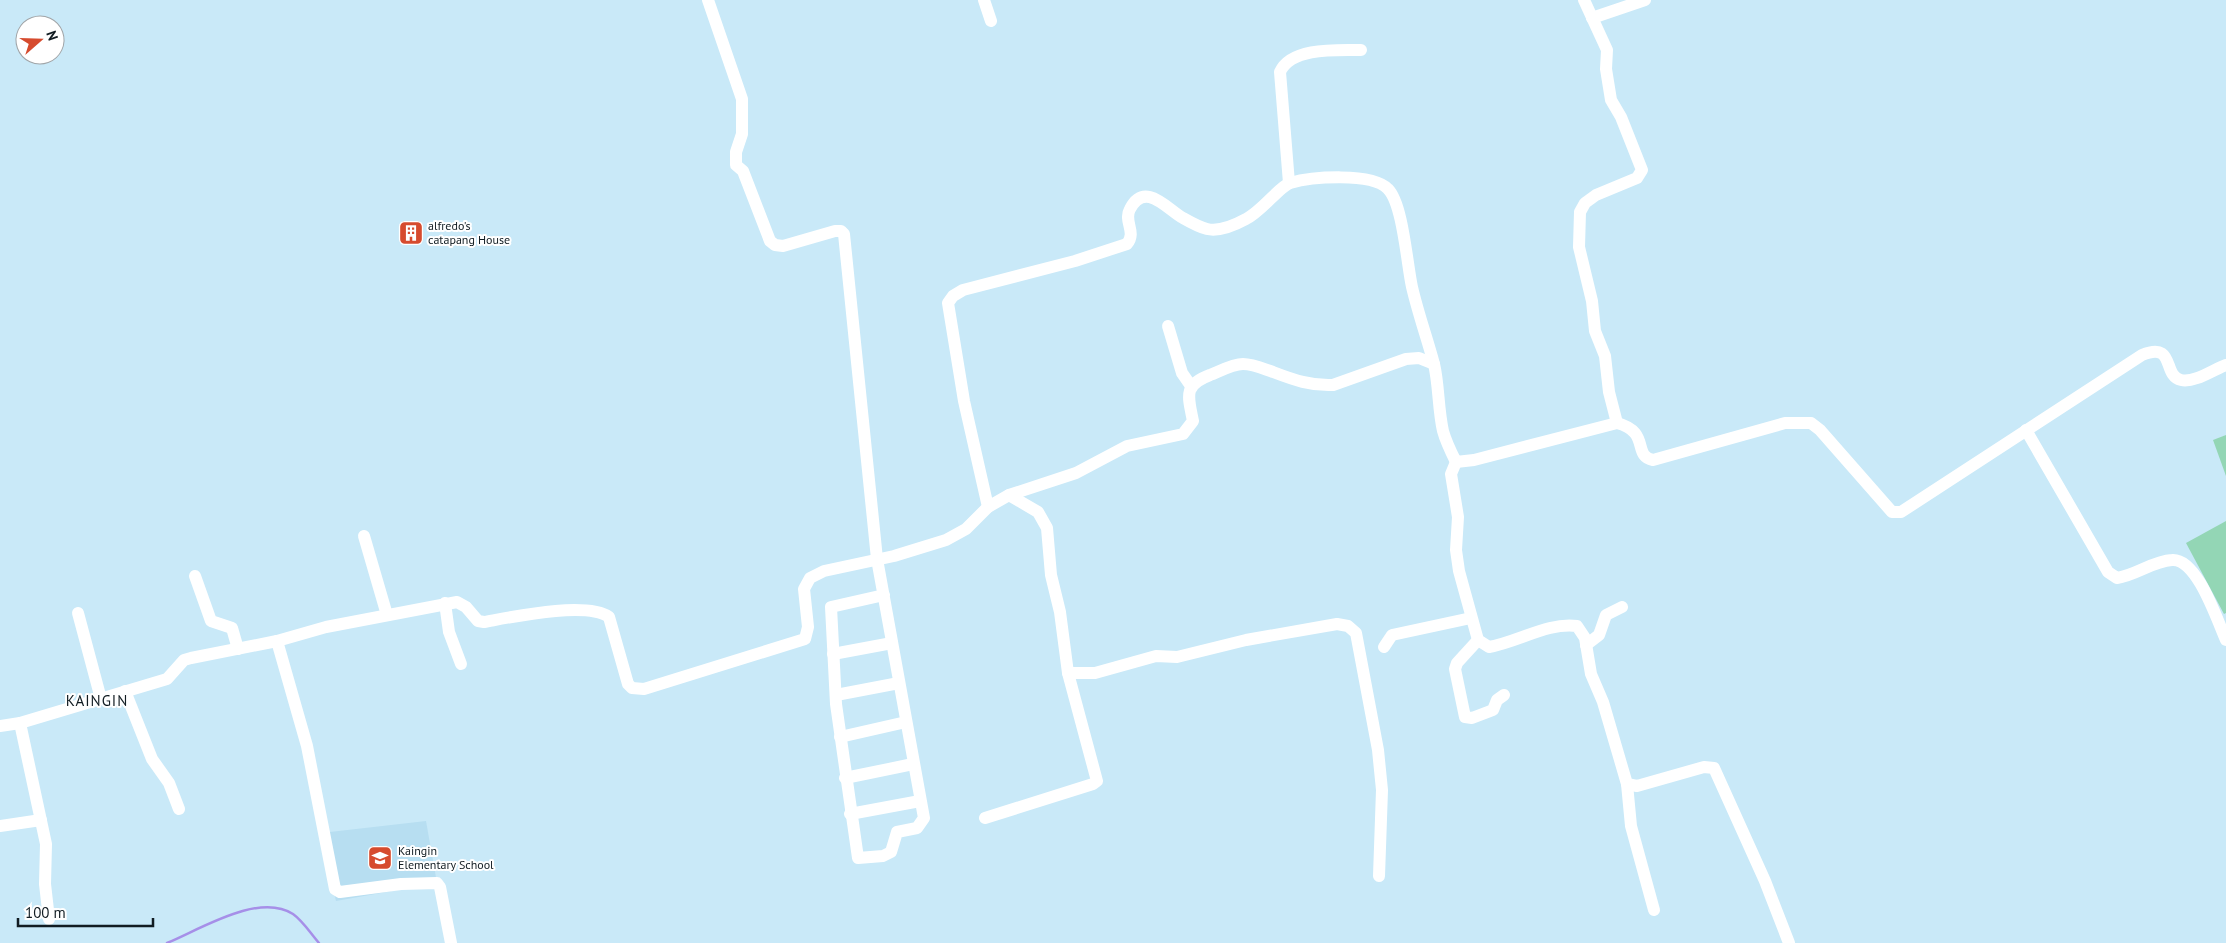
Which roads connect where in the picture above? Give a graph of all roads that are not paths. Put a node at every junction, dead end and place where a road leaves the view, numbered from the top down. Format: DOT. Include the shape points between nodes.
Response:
graph roads {
  1 [pos="708,0"];
  2 [pos="984,0"];
  3 [pos="1584,0"];
  4 [pos="1645,0"];
  5 [pos="1592,18"];
  6 [pos="991,21"];
  7 [pos="1361,50"];
  8 [pos="1289,184"];
  9 [pos="1168,326"];
  10 [pos="1434,364"];
  11 [pos="2226,365"];
  12 [pos="1191,386"];
  13 [pos="1617,423"];
  14 [pos="2026,430"];
  15 [pos="1456,462"];
  16 [pos="1009,495"];
  17 [pos="988,507"];
  18 [pos="364,536"];
  19 [pos="877,559"];
  20 [pos="195,576"];
  21 [pos="884,595"];
  22 [pos="445,603"];
  23 [pos="1622,607"];
  24 [pos="78,613"];
  25 [pos="387,615"];
  26 [pos="1471,618"];
  27 [pos="277,640"];
  28 [pos="1478,640"];
  29 [pos="2226,640"];
  30 [pos="892,643"];
  31 [pos="1586,646"];
  32 [pos="1384,647"];
  33 [pos="238,649"];
  34 [pos="833,654"];
  35 [pos="461,664"];
  36 [pos="1068,673"];
  37 [pos="899,683"];
  38 [pos="125,692"];
  39 [pos="836,695"];
  40 [pos="1504,695"];
  41 [pos="101,699"];
  42 [pos="906,722"];
  43 [pos="20,723"];
  44 [pos="0,726"];
  45 [pos="840,737"];
  46 [pos="913,764"];
  47 [pos="845,778"];
  48 [pos="1627,784"];
  49 [pos="920,802"];
  50 [pos="179,809"];
  51 [pos="850,814"];
  52 [pos="985,818"];
  53 [pos="40,820"];
  54 [pos="0,826"];
  55 [pos="1379,876"];
  56 [pos="1654,910"];
  57 [pos="49,918"];
  58 [pos="451,943"];
  59 [pos="1789,943"];
  1 -- 19 [label="street" via="742,99 742,134 736,165 743,170 770,241 783,246 835,231 844,234"];
  2 -- 6 [label="street"];
  3 -- 5 [label="street"];
  4 -- 5 [label="street"];
  5 -- 13 [label="street" via="1607,50 1606,69 1611,100 1642,170 1637,178 1596,195 1580,212 1579,247"];
  7 -- 8 [label="street" via="1330,50 1294,56 1284,62 1280,72"];
  8 -- 10 [label="street" via="1351,176 1379,182 1390,190 1396,202 1412,286"];
  8 -- 17 [label="street" via="1264,208 1219,229 1208,229 1181,218 1154,197 1144,198 1129,209 1132,232 1127,244 963,290 953,296 948,303 948,312"];
  9 -- 12 [label="street" via="1182,372"];
  10 -- 12 [label="street" via="1419,358 1406,359 1334,385 1321,386 1244,364 1204,377"];
  10 -- 15 [label="street" via="1443,430"];
  11 -- 14 [label="street" via="2196,378 2182,380 2175,377 2164,356 2158,351 2151,351"];
  12 -- 16 [label="street" via="1188,398 1193,421 1183,434 1127,446 1076,473"];
  13 -- 14 [label="street" via="1635,431 1642,452 1653,460 1785,423 1811,423 1896,513 1906,510"];
  13 -- 15 [label="street"];
  14 -- 29 [label="street" via="2108,572 2117,578 2162,562 2181,561 2188,565 2200,581"];
  15 -- 26 [label="street" via="1451,474 1458,517 1456,550"];
  16 -- 17 [label="street"];
  16 -- 36 [label="street" via="1038,512 1047,528 1051,575 1060,612"];
  17 -- 19 [label="street" via="956,536"];
  18 -- 25 [label="street"];
  19 -- 21 [label="street"];
  19 -- 22 [label="street" via="824,571 810,578 804,589 808,627 805,639 638,690 628,684 609,617 603,614 572,610 484,622 474,618 462,603"];
  20 -- 33 [label="street" via="210,618 232,628"];
  21 -- 30 [label="street"];
  21 -- 34 [label="street" via="831,607"];
  22 -- 25 [label="street"];
  22 -- 35 [label="street" via="449,632"];
  23 -- 31 [label="street" via="1606,615 1599,635"];
  24 -- 41 [label="street"];
  25 -- 27 [label="street"];
  26 -- 28 [label="street"];
  26 -- 32 [label="street" via="1392,636"];
  27 -- 33 [label="street"];
  27 -- 58 [label="street" via="307,746 335,889 340,892 437,883"];
  28 -- 31 [label="street" via="1489,646 1500,645 1569,625 1577,626"];
  28 -- 40 [label="street" via="1455,669 1465,717 1472,718 1493,710 1497,700"];
  30 -- 34 [label="street"];
  30 -- 37 [label="street"];
  31 -- 48 [label="street" via="1591,674 1603,702"];
  33 -- 38 [label="street" via="184,660 170,677"];
  34 -- 39 [label="street"];
  36 -- 52 [label="street" via="1097,781"];
  36 -- 55 [label="street" via="1095,673 1156,656 1177,656 1337,624 1348,626 1356,633 1358,641 1382,775"];
  37 -- 39 [label="street"];
  37 -- 42 [label="street"];
  38 -- 41 [label="street"];
  38 -- 50 [label="street" via="152,760 169,783"];
  39 -- 45 [label="street"];
  41 -- 43 [label="street"];
  42 -- 45 [label="street"];
  42 -- 46 [label="street"];
  43 -- 44 [label="street"];
  43 -- 53 [label="street"];
  45 -- 47 [label="street"];
  46 -- 47 [label="street"];
  46 -- 49 [label="street"];
  47 -- 51 [label="street"];
  48 -- 56 [label="street" via="1631,826"];
  48 -- 59 [label="street" via="1637,786 1704,766 1714,768 1765,880"];
  49 -- 51 [label="street"];
  49 -- 51 [label="street" via="924,818 916,828 897,832 891,852 883,856 858,858"];
  53 -- 54 [label="street"];
  53 -- 57 [label="street" via="46,844 45,884"];
}
